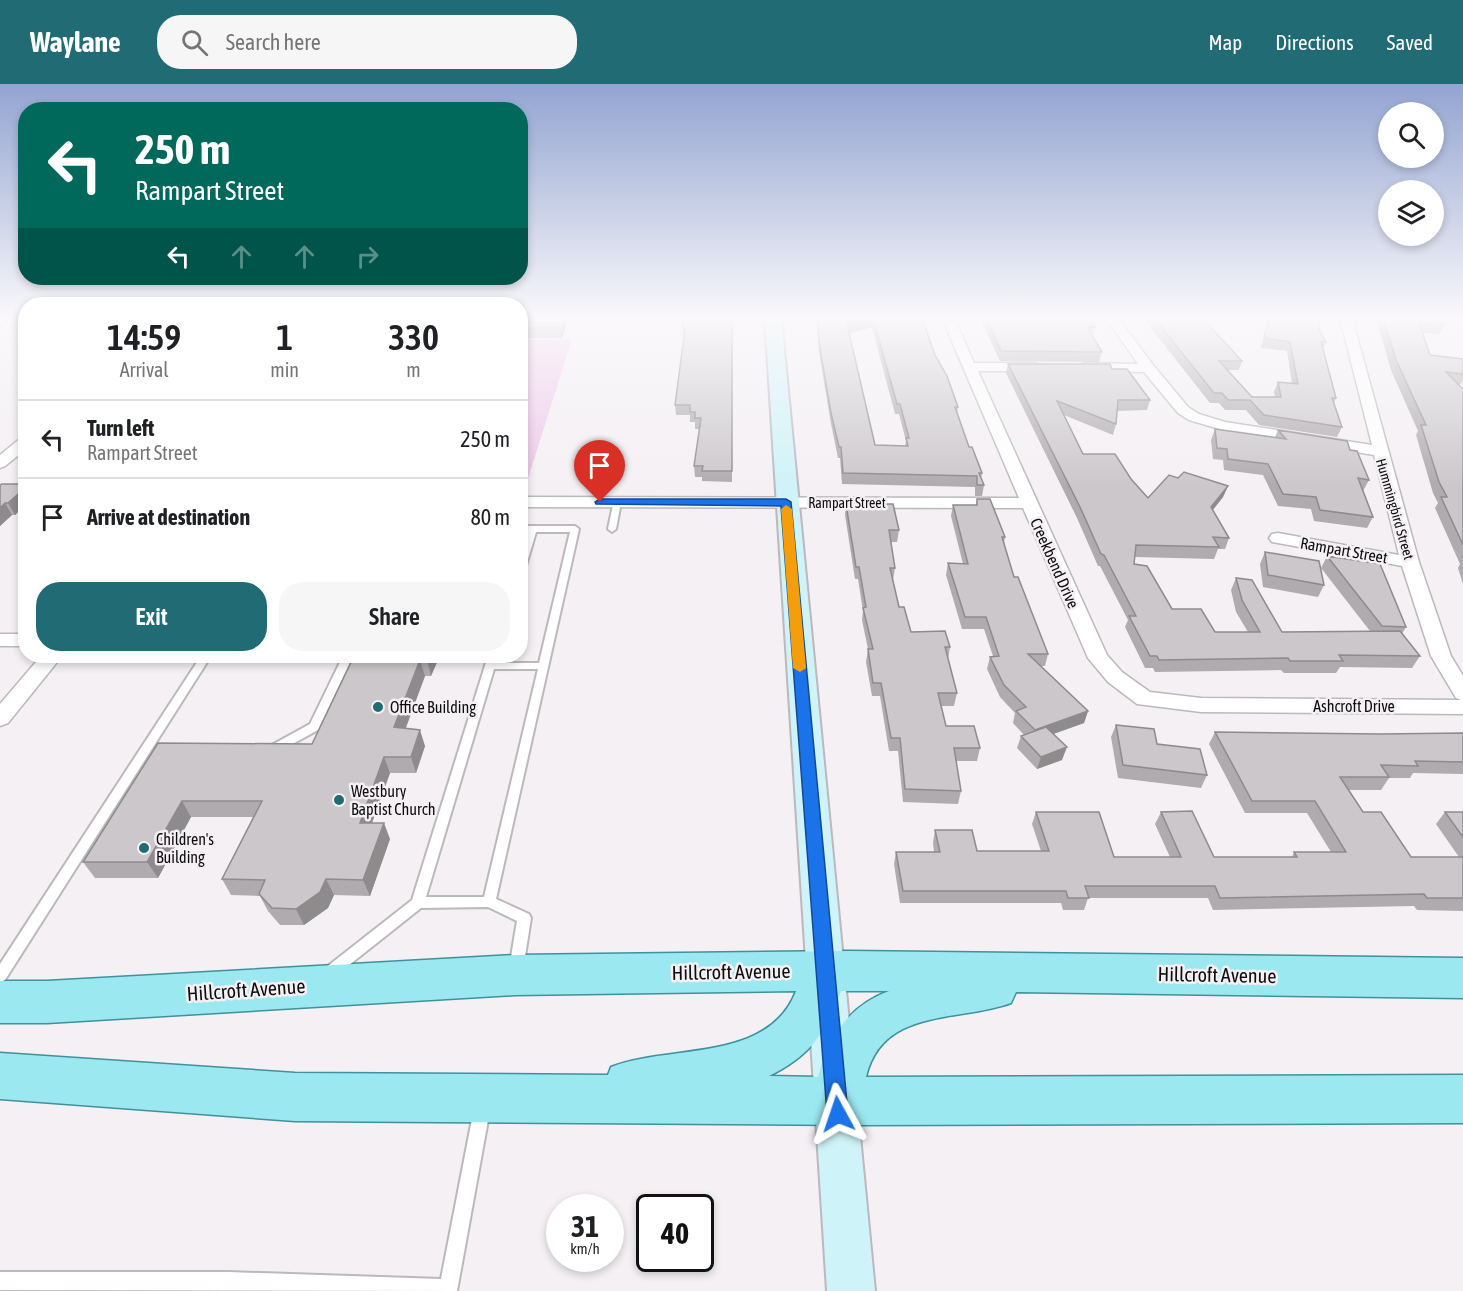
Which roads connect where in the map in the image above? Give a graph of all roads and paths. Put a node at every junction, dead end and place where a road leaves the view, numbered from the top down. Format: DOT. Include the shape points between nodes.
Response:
graph roads {
  1 [pos="776,374"];
  2 [pos="973,374"];
  3 [pos="1153,374"];
  4 [pos="1360,374"];
  5 [pos="18,448"];
  6 [pos="1379,451"];
  7 [pos="0,463"];
  8 [pos="528,502"];
  9 [pos="617,502"];
  10 [pos="786,502"];
  11 [pos="1029,503"];
  12 [pos="528,529"];
  13 [pos="533,529"];
  14 [pos="612,529"];
  15 [pos="1278,538"];
  16 [pos="528,544"];
  17 [pos="1410,562"];
  18 [pos="0,640"];
  19 [pos="18,640"];
  20 [pos="46,663"];
  21 [pos="202,663"];
  22 [pos="345,663"];
  23 [pos="490,663"];
  24 [pos="512,663"];
  25 [pos="543,666"];
  26 [pos="1463,693"];
  27 [pos="1244,706"];
  28 [pos="1463,707"];
  29 [pos="0,718"];
  30 [pos="259,749"];
  31 [pos="489,902"];
  32 [pos="418,903"];
  33 [pos="826,971"];
  34 [pos="1098,974"];
  35 [pos="0,975"];
  36 [pos="515,975"];
  37 [pos="1463,978"];
  38 [pos="313,986"];
  39 [pos="0,1002"];
  40 [pos="0,1076"];
  41 [pos="484,1098"];
  42 [pos="552,1099"];
  43 [pos="1463,1099"];
  44 [pos="836,1100"];
  45 [pos="0,1281"];
  46 [pos="228,1286"];
  47 [pos="448,1290"];
  48 [pos="851,1291"];
  1 -- 10 [label="main road"];
  2 -- 11 [label="street, Creekbend Drive"];
  3 -- 6 [label="street" via="1183,410 1201,420"];
  4 -- 6 [label="street, Hummingbird Street"];
  5 -- 7 [label="street"];
  6 -- 17 [label="street, Hummingbird Street"];
  8 -- 9 [label="street, Rampart Street"];
  9 -- 10 [label="street, Rampart Street"];
  9 -- 14 [label="lane"];
  10 -- 11 [label="street, Rampart Street"];
  10 -- 33 [label="main road"];
  11 -- 27 [label="street, Creekbend Drive" via="1098,658 1115,677 1145,699"];
  12 -- 13 [label="lane"];
  13 -- 16 [label="lane"];
  13 -- 25 [label="lane" via="575,529"];
  15 -- 17 [label="street, Rampart Street"];
  17 -- 26 [label="street, Hummingbird Street" via="1440,656"];
  18 -- 19 [label="street"];
  20 -- 29 [label="street"];
  21 -- 35 [label="lane" via="150,749"];
  22 -- 30 [label="lane" via="314,727 277,749"];
  23 -- 32 [label="lane"];
  24 -- 25 [label="lane"];
  25 -- 31 [label="lane"];
  27 -- 28 [label="street, Ashcroft Drive"];
  31 -- 32 [label="lane"];
  31 -- 36 [label="lane" via="524,918"];
  32 -- 38 [label="lane"];
  33 -- 34 [label="main road, Hillcroft Avenue"];
  33 -- 36 [label="main road, Hillcroft Avenue"];
  33 -- 42 [label="main road" via="808,1015 775,1051 748,1063"];
  33 -- 44 [label="main road"];
  34 -- 37 [label="main road, Hillcroft Avenue"];
  34 -- 44 [label="main road" via="904,1005 878,1020 850,1051"];
  36 -- 38 [label="main road, Hillcroft Avenue"];
  38 -- 39 [label="main road, Hillcroft Avenue"];
  40 -- 41 [label="main road" via="295,1097"];
  41 -- 42 [label="main road"];
  41 -- 47 [label="lane"];
  42 -- 44 [label="main road"];
  43 -- 44 [label="main road"];
  44 -- 48 [label="main road"];
  45 -- 46 [label="lane"];
  46 -- 47 [label="lane"];
}
